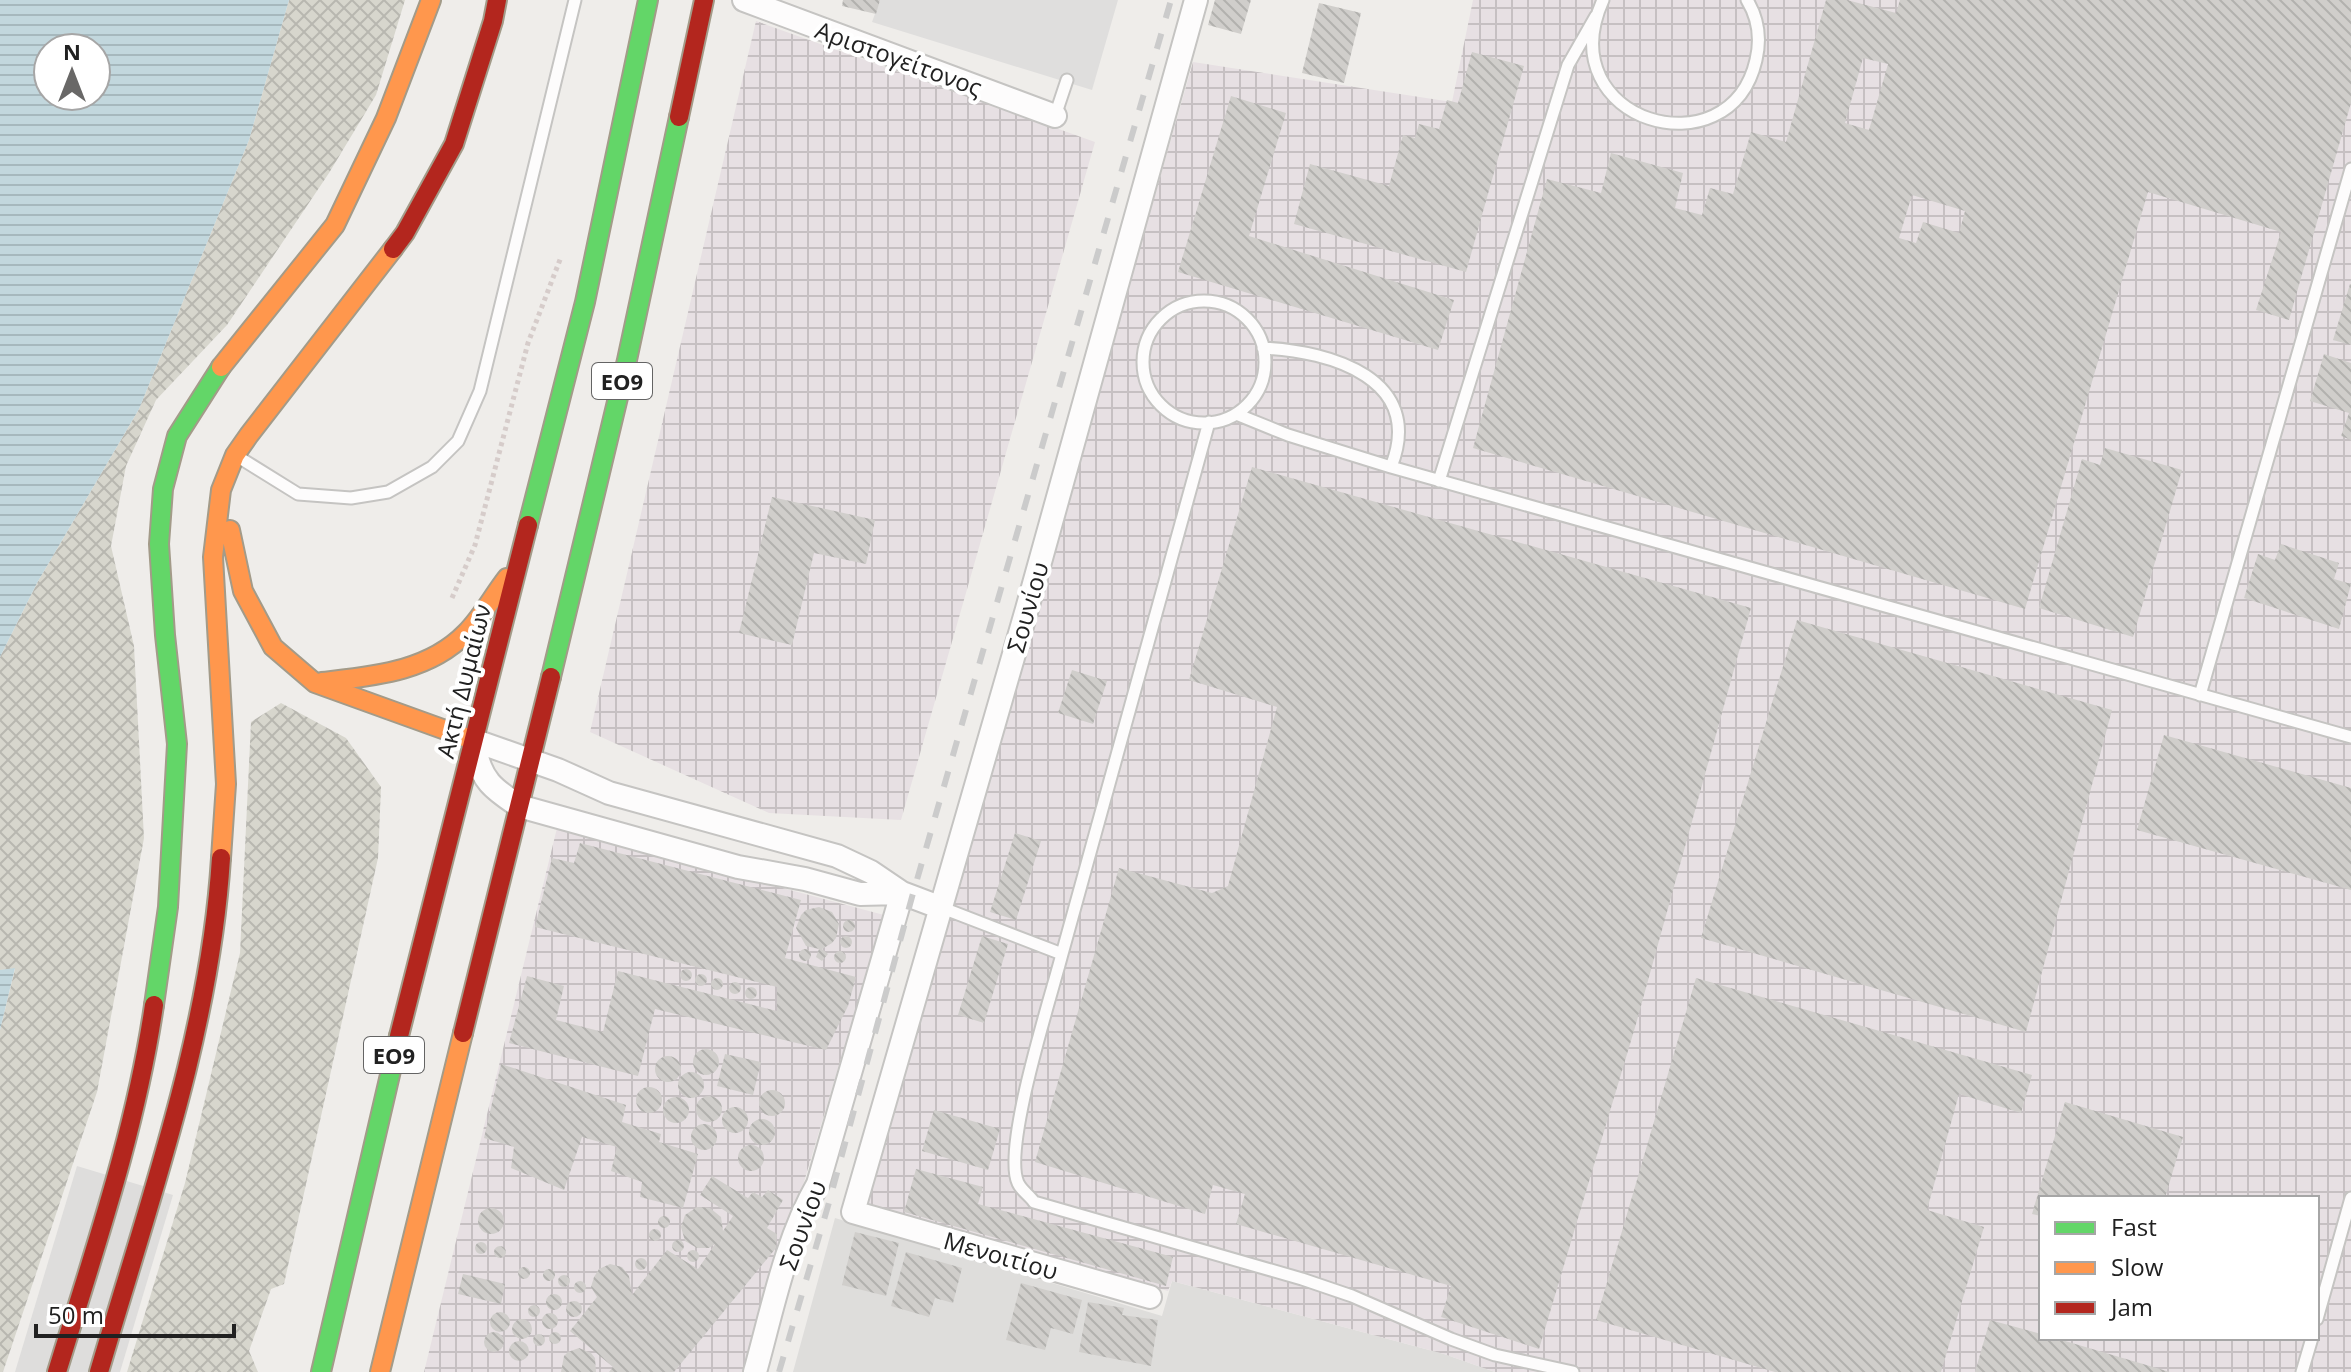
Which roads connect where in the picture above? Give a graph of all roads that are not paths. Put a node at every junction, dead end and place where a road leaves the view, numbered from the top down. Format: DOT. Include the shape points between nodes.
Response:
graph roads {
  1 [pos="431,0"];
  2 [pos="497,0"];
  3 [pos="575,0"];
  4 [pos="648,0"];
  5 [pos="704,0"];
  6 [pos="744,0"];
  7 [pos="1196,0"];
  8 [pos="1603,0"];
  9 [pos="1747,0"];
  10 [pos="1596,16"];
  11 [pos="1067,80"];
  12 [pos="1055,116"];
  13 [pos="2351,169"];
  14 [pos="1263,348"];
  15 [pos="1236,414"];
  16 [pos="1209,422"];
  17 [pos="235,455"];
  18 [pos="1391,467"];
  19 [pos="1439,481"];
  20 [pos="221,490"];
  21 [pos="517,564"];
  22 [pos="315,683"];
  23 [pos="2200,695"];
  24 [pos="2351,737"];
  25 [pos="473,740"];
  26 [pos="530,761"];
  27 [pos="519,806"];
  28 [pos="747,832"];
  29 [pos="738,867"];
  30 [pos="902,893"];
  31 [pos="939,907"];
  32 [pos="1062,954"];
  33 [pos="2351,1198"];
  34 [pos="853,1212"];
  35 [pos="1150,1297"];
  36 [pos="2319,1312"];
  37 [pos="2311,1340"];
  38 [pos="57,1372"];
  39 [pos="99,1372"];
  40 [pos="321,1372"];
  41 [pos="380,1372"];
  42 [pos="755,1372"];
  43 [pos="1573,1372"];
  44 [pos="2302,1372"];
  1 -- 38 [label="main road" via="386,118 335,225 221,368 177,436 163,489 159,544 177,744 168,907 148,1045 116,1178"];
  2 -- 17 [label="main road" via="454,144 405,233"];
  3 -- 17 [label="lane" via="480,391 458,441 432,467 388,492 351,498 298,494"];
  4 -- 21 [label="main road, Ακτή Δυμαίων / ΕΟ9" via="585,302"];
  5 -- 26 [label="main road, ΕΟ9" via="627,360"];
  6 -- 12 [label="street, Αριστογείτονος"];
  7 -- 31 [label="street, Σουνίου"];
  8 -- 10 [label="lane"];
  9 -- 10 [label="lane" via="1758,28 1754,71 1739,95 1717,114 1690,123 1662,124 1635,114 1613,96 1598,72 1592,44"];
  10 -- 19 [label="lane" via="1568,65"];
  11 -- 12 [label="lane"];
  13 -- 23 [label="lane"];
  14 -- 15 [label="lane" via="1263,378"];
  14 -- 16 [label="lane" via="1241,313 1216,302 1188,303 1154,326 1144,351 1151,392 1169,412"];
  14 -- 18 [label="lane" via="1336,361 1379,385 1398,424"];
  15 -- 16 [label="lane"];
  15 -- 18 [label="lane"];
  16 -- 32 [label="lane"];
  17 -- 20 [label="main road"];
  18 -- 19 [label="lane"];
  19 -- 23 [label="lane"];
  20 -- 22 [label="main road" via="243,591 273,647"];
  20 -- 39 [label="main road" via="213,557 226,784 219,897 193,1050"];
  21 -- 22 [label="main road" via="467,632 431,661 402,671"];
  21 -- 25 [label="main road, Ακτή Δυμαίων / ΕΟ9"];
  22 -- 25 [label="main road"];
  23 -- 24 [label="lane"];
  25 -- 26 [label="street"];
  25 -- 27 [label="street" via="479,770 496,791"];
  25 -- 40 [label="main road, Ακτή Δυμαίων / ΕΟ9"];
  26 -- 27 [label="main road, ΕΟ9"];
  26 -- 28 [label="street" via="609,793"];
  27 -- 29 [label="street"];
  27 -- 41 [label="main road, ΕΟ9"];
  28 -- 29 [label="street"];
  28 -- 30 [label="street" via="837,856"];
  29 -- 30 [label="street" via="871,896"];
  30 -- 31 [label="street"];
  30 -- 42 [label="street, Σουνίου" via="818,1184 793,1241"];
  31 -- 32 [label="lane"];
  31 -- 34 [label="street, Σουνίου"];
  32 -- 43 [label="lane" via="1018,1118 1018,1182 1034,1202 1302,1279 1495,1355"];
  33 -- 36 [label="lane"];
  34 -- 35 [label="street, Μενοιτίου"];
  37 -- 44 [label="lane"];
}
